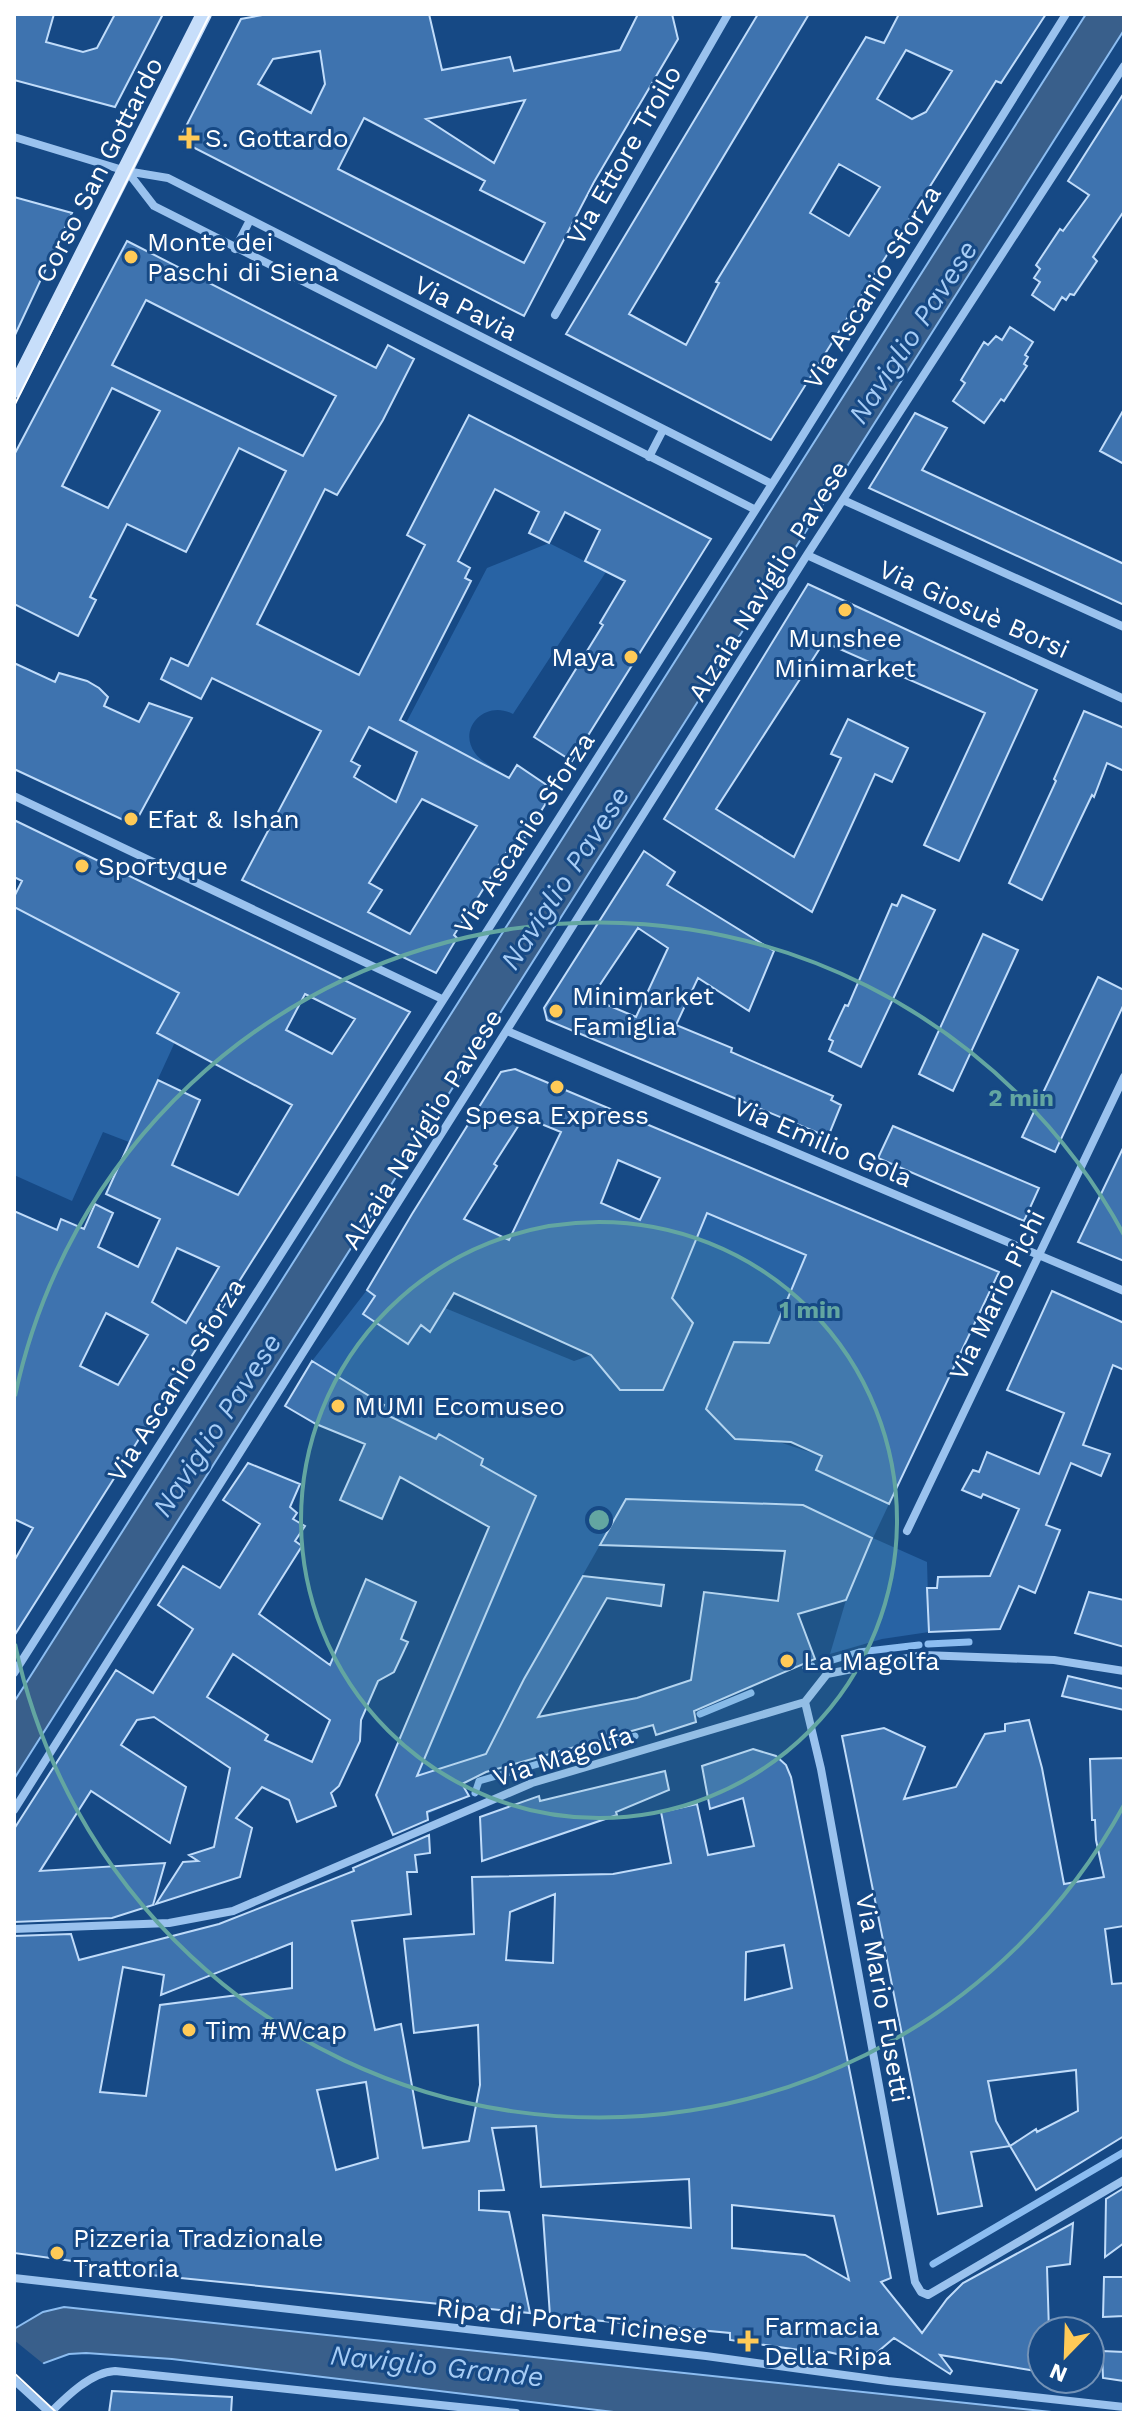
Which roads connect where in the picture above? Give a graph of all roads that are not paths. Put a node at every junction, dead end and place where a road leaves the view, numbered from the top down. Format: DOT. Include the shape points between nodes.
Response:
graph roads {
  1 [pos="204,14"];
  2 [pos="728,14"];
  3 [pos="1066,14"];
  4 [pos="1124,66"];
  5 [pos="14,137"];
  6 [pos="126,171"];
  7 [pos="250,220"];
  8 [pos="235,249"];
  9 [pos="555,315"];
  10 [pos="14,390"];
  11 [pos="663,430"];
  12 [pos="649,457"];
  13 [pos="770,483"];
  14 [pos="843,500"];
  15 [pos="754,509"];
  16 [pos="807,555"];
  17 [pos="1124,627"];
  18 [pos="1124,699"];
  19 [pos="14,796"];
  20 [pos="442,999"];
  21 [pos="507,1031"];
  22 [pos="1124,1077"];
  23 [pos="1039,1254"];
  24 [pos="1124,1291"];
  25 [pos="907,1531"];
  26 [pos="1124,1671"];
  27 [pos="14,1673"];
  28 [pos="805,1702"];
  29 [pos="14,1810"];
  30 [pos="14,1929"];
  31 [pos="1124,2180"];
  32 [pos="14,2278"];
  33 [pos="14,2380"];
  34 [pos="1124,2407"];
  35 [pos="50,2413"];
  36 [pos="516,2413"];
  1 -- 6 [label="street, Corso San Gottardo"];
  2 -- 9 [label="street, Via Ettore Troilo"];
  3 -- 13 [label="street, Via Ascanio Sforza"];
  4 -- 14 [label="street, Alzaia Naviglio Pavese"];
  5 -- 6 [label="street"];
  6 -- 7 [label="street, Via Pavia" via="168,178"];
  6 -- 8 [label="street, Via Pavia" via="154,206"];
  6 -- 10 [label="street, Corso San Gottardo"];
  7 -- 8 [label="street"];
  7 -- 11 [label="street, Via Pavia"];
  8 -- 12 [label="street, Via Pavia"];
  11 -- 12 [label="street"];
  11 -- 13 [label="street, Via Pavia"];
  12 -- 15 [label="street, Via Pavia"];
  13 -- 15 [label="street, Via Ascanio Sforza"];
  14 -- 16 [label="street, Alzaia Naviglio Pavese"];
  14 -- 17 [label="street, Via Giosuè Borsi"];
  15 -- 20 [label="street, Via Ascanio Sforza"];
  16 -- 18 [label="street, Via Giosuè Borsi"];
  16 -- 21 [label="street, Alzaia Naviglio Pavese"];
  19 -- 20 [label="street"];
  20 -- 27 [label="street, Via Ascanio Sforza"];
  21 -- 23 [label="street, Via Emilio Gola"];
  21 -- 29 [label="street, Alzaia Naviglio Pavese"];
  22 -- 23 [label="street, Via Mario Pichi"];
  23 -- 24 [label="street, Via Emilio Gola"];
  23 -- 25 [label="street, Via Mario Pichi"];
  26 -- 28 [label="street" via="1054,1660 923,1655 827,1674"];
  28 -- 30 [label="street, Via Magolfa" via="532,1783 233,1911 169,1923"];
  28 -- 31 [label="street, Via Mario Fusetti" via="921,2292 928,2295"];
  32 -- 34 [label="street, Ripa di Porta Ticinese"];
  33 -- 35 [label="street"];
  35 -- 36 [label="street" via="99,2375 115,2371"];
}
